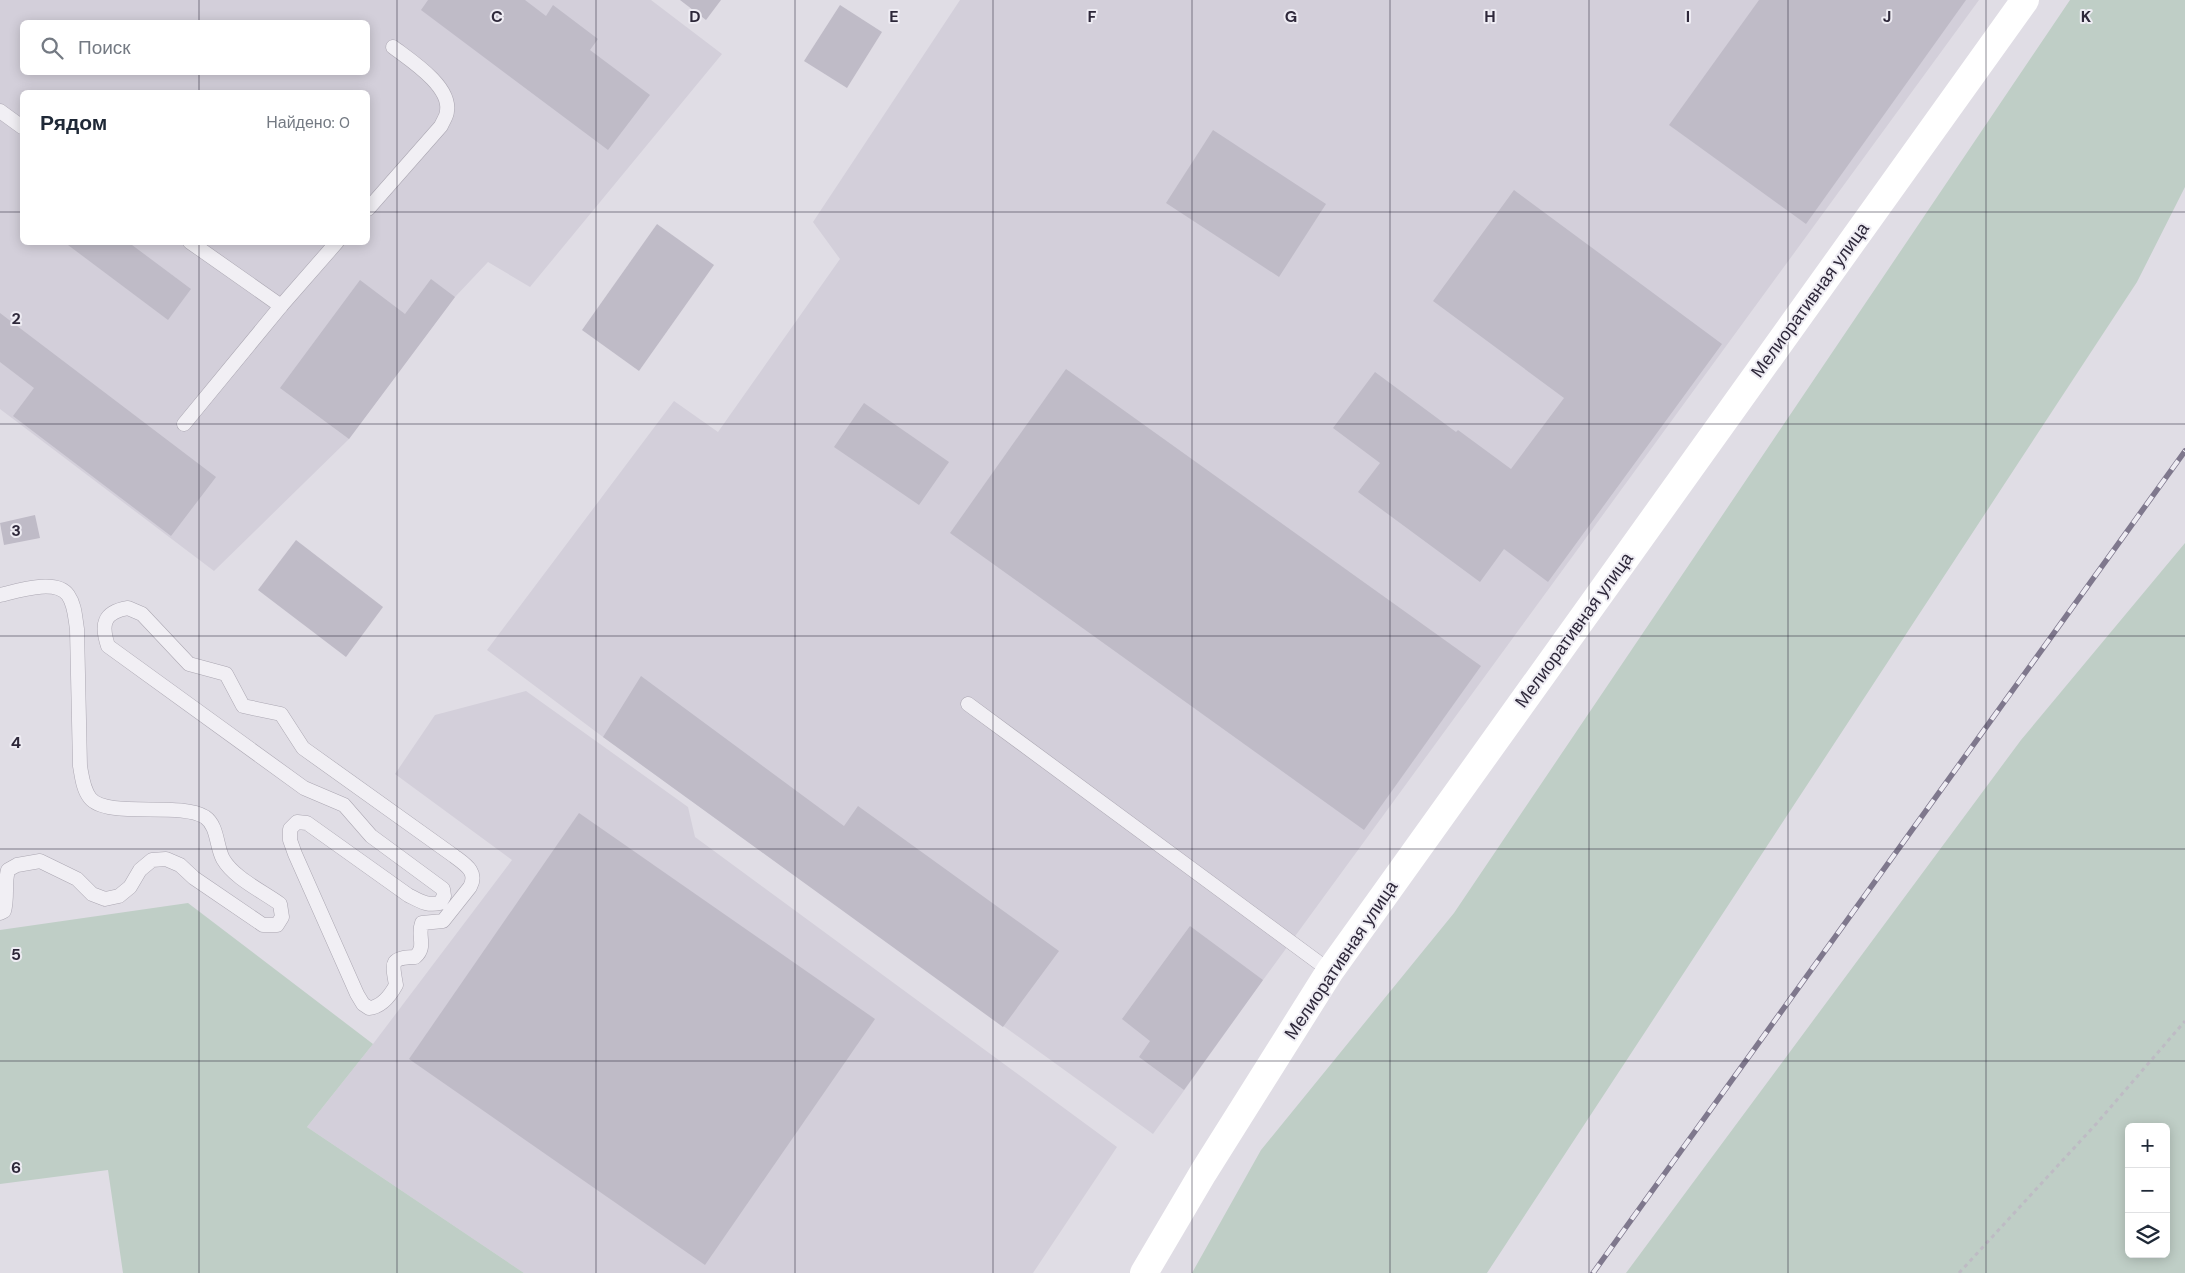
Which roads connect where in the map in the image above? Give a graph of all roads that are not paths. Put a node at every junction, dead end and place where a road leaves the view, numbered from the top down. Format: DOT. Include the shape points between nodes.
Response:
graph roads {
  1 [pos="2025,0"];
  2 [pos="393,46"];
  3 [pos="0,111"];
  4 [pos="20,126"];
  5 [pos="370,206"];
  6 [pos="194,245"];
  7 [pos="335,245"];
  8 [pos="282,306"];
  9 [pos="184,424"];
  10 [pos="0,595"];
  11 [pos="968,704"];
  12 [pos="0,913"];
  13 [pos="1330,971"];
  14 [pos="386,1000"];
  15 [pos="1144,1273"];
  1 -- 13 [label="street, Мелиоративная улица"];
  2 -- 5 [label="lane" via="432,78 444,95 448,111 441,126"];
  3 -- 4 [label="lane"];
  6 -- 8 [label="lane"];
  7 -- 8 [label="lane"];
  8 -- 9 [label="lane"];
  10 -- 12 [label="lane" via="54,586 67,593 74,607 80,766 84,787 91,800 107,807 191,812 206,818 213,826 224,859 236,873 280,904 282,917 277,926 263,925 180,865 166,859 152,860 140,870 130,887 119,896 105,899 92,894 77,879 40,861 17,864 8,870 5,880 7,900 4,911"];
  11 -- 13 [label="lane"];
  13 -- 15 [label="street, Мелиоративная улица"];
  14 -- 14 [label="lane" via="396,985 395,961 420,953 422,924 443,921 450,914 474,881 469,867 302,748 281,714 243,706 226,674 189,664 142,614 128,608 116,610 107,618 103,632 108,646 304,788 344,805 371,836 443,889 440,903 430,905 421,902 307,823 297,822 290,828 295,854 363,1004 375,1008"];
}
